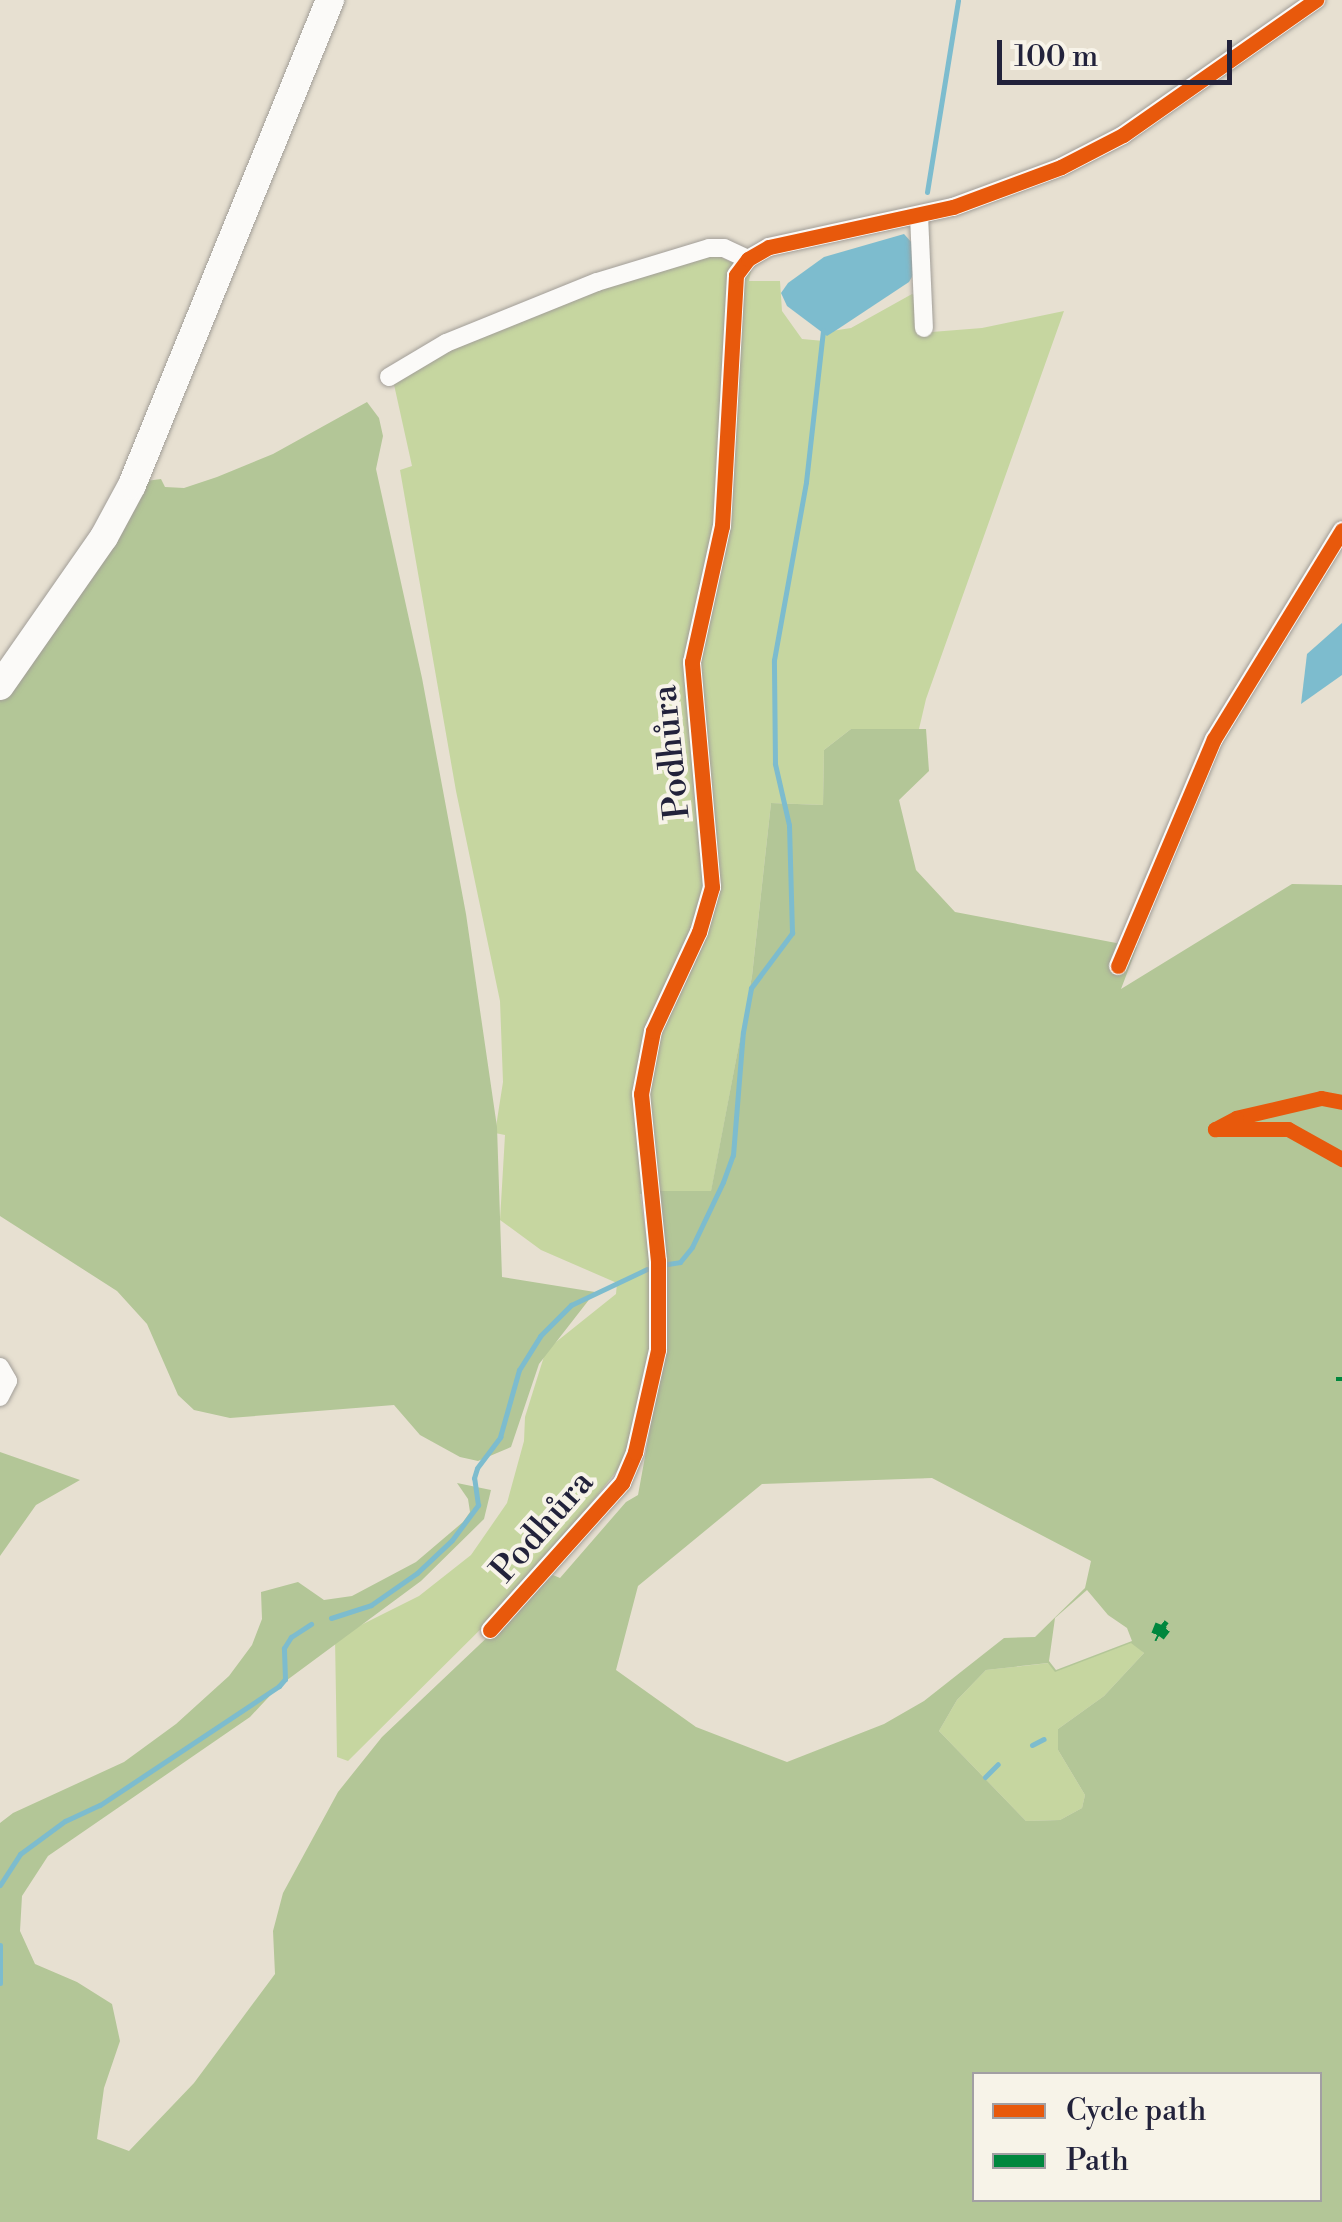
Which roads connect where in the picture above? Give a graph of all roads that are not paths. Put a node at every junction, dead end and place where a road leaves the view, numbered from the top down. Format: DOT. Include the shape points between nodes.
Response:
graph roads {
  1 [pos="330,0"];
  2 [pos="1316,0"];
  3 [pos="919,215"];
  4 [pos="748,259"];
  5 [pos="924,328"];
  6 [pos="389,377"];
  7 [pos="1342,530"];
  8 [pos="0,686"];
  9 [pos="1118,966"];
  10 [pos="0,1368"];
  11 [pos="0,1397"];
  12 [pos="490,1630"];
  1 -- 8 [label="main road" via="126,500"];
  2 -- 3 [label="street" via="1096,150 1023,184"];
  3 -- 4 [label="street" via="769,247"];
  3 -- 5 [label="street"];
  4 -- 6 [label="street" via="709,248 597,282 446,343"];
  4 -- 12 [label="street, Podhůra" via="736,274 732,298 722,526 692,662 712,887 699,932 653,1031 642,1094 658,1261 658,1350 622,1483"];
  7 -- 9 [label="street" via="1214,740"];
  10 -- 11 [label="street" via="8,1381"];
}
